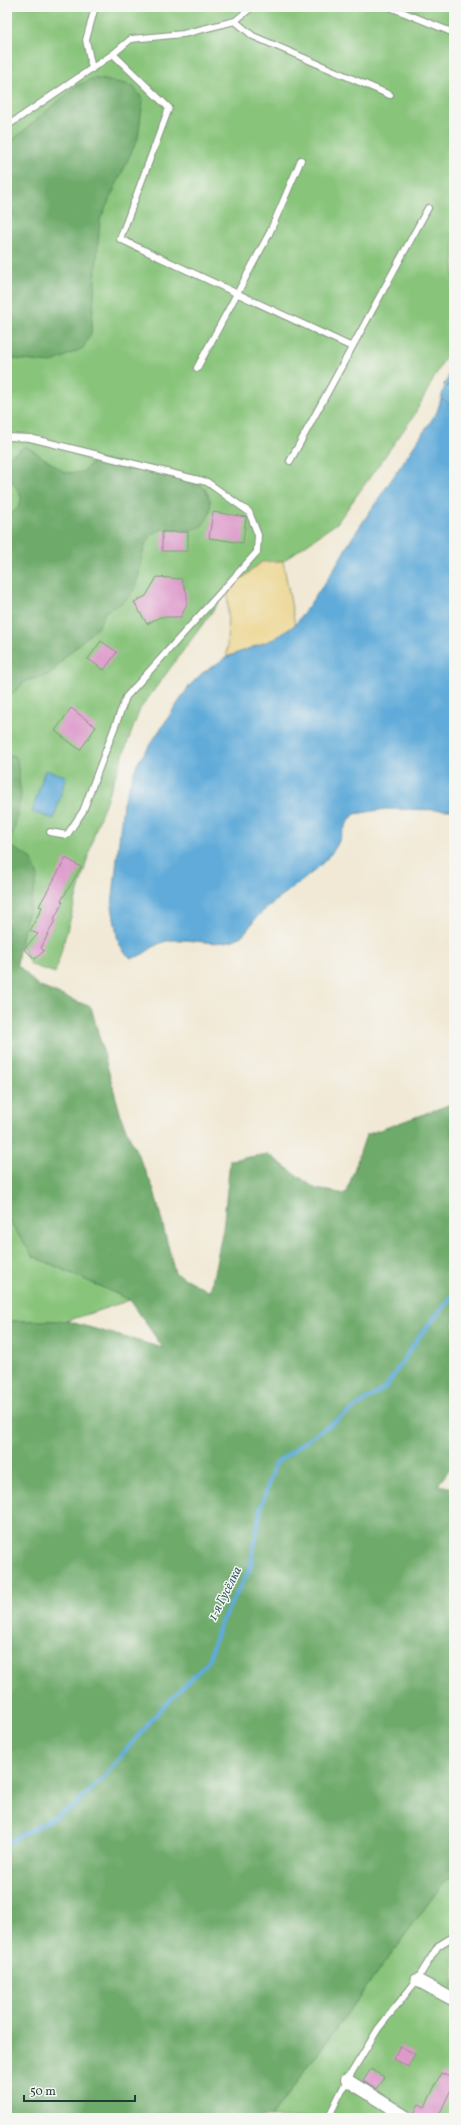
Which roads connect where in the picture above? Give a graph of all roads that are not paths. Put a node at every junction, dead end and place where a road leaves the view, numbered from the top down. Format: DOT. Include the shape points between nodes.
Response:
graph roads {
  1 [pos="95,7"];
  2 [pos="252,7"];
  3 [pos="390,7"];
  4 [pos="235,21"];
  5 [pos="454,33"];
  6 [pos="113,54"];
  7 [pos="92,69"];
  8 [pos="390,95"];
  9 [pos="7,126"];
  10 [pos="301,160"];
  11 [pos="428,208"];
  12 [pos="236,292"];
  13 [pos="352,347"];
  14 [pos="197,368"];
  15 [pos="7,437"];
  16 [pos="290,461"];
  17 [pos="50,832"];
  18 [pos="454,1936"];
  19 [pos="417,1980"];
  20 [pos="454,2000"];
  21 [pos="347,2080"];
  22 [pos="328,2118"];
  23 [pos="408,2118"];
  1 -- 7 [label="lane" via="86,40"];
  2 -- 4 [label="lane"];
  3 -- 5 [label="lane"];
  4 -- 6 [label="lane" via="183,34 131,39"];
  4 -- 8 [label="lane" via="253,36"];
  6 -- 7 [label="lane"];
  6 -- 12 [label="lane" via="169,108 120,239"];
  7 -- 9 [label="lane"];
  10 -- 12 [label="lane" via="268,234"];
  11 -- 13 [label="lane"];
  12 -- 13 [label="lane"];
  12 -- 14 [label="lane"];
  13 -- 16 [label="lane"];
  15 -- 17 [label="lane" via="30,438 207,482 249,512 258,535 256,552 126,698 83,811 67,835"];
  18 -- 19 [label="lane" via="438,1946"];
  19 -- 20 [label="street"];
  19 -- 21 [label="lane" via="378,2029"];
  21 -- 22 [label="lane"];
  21 -- 23 [label="street"];
}
